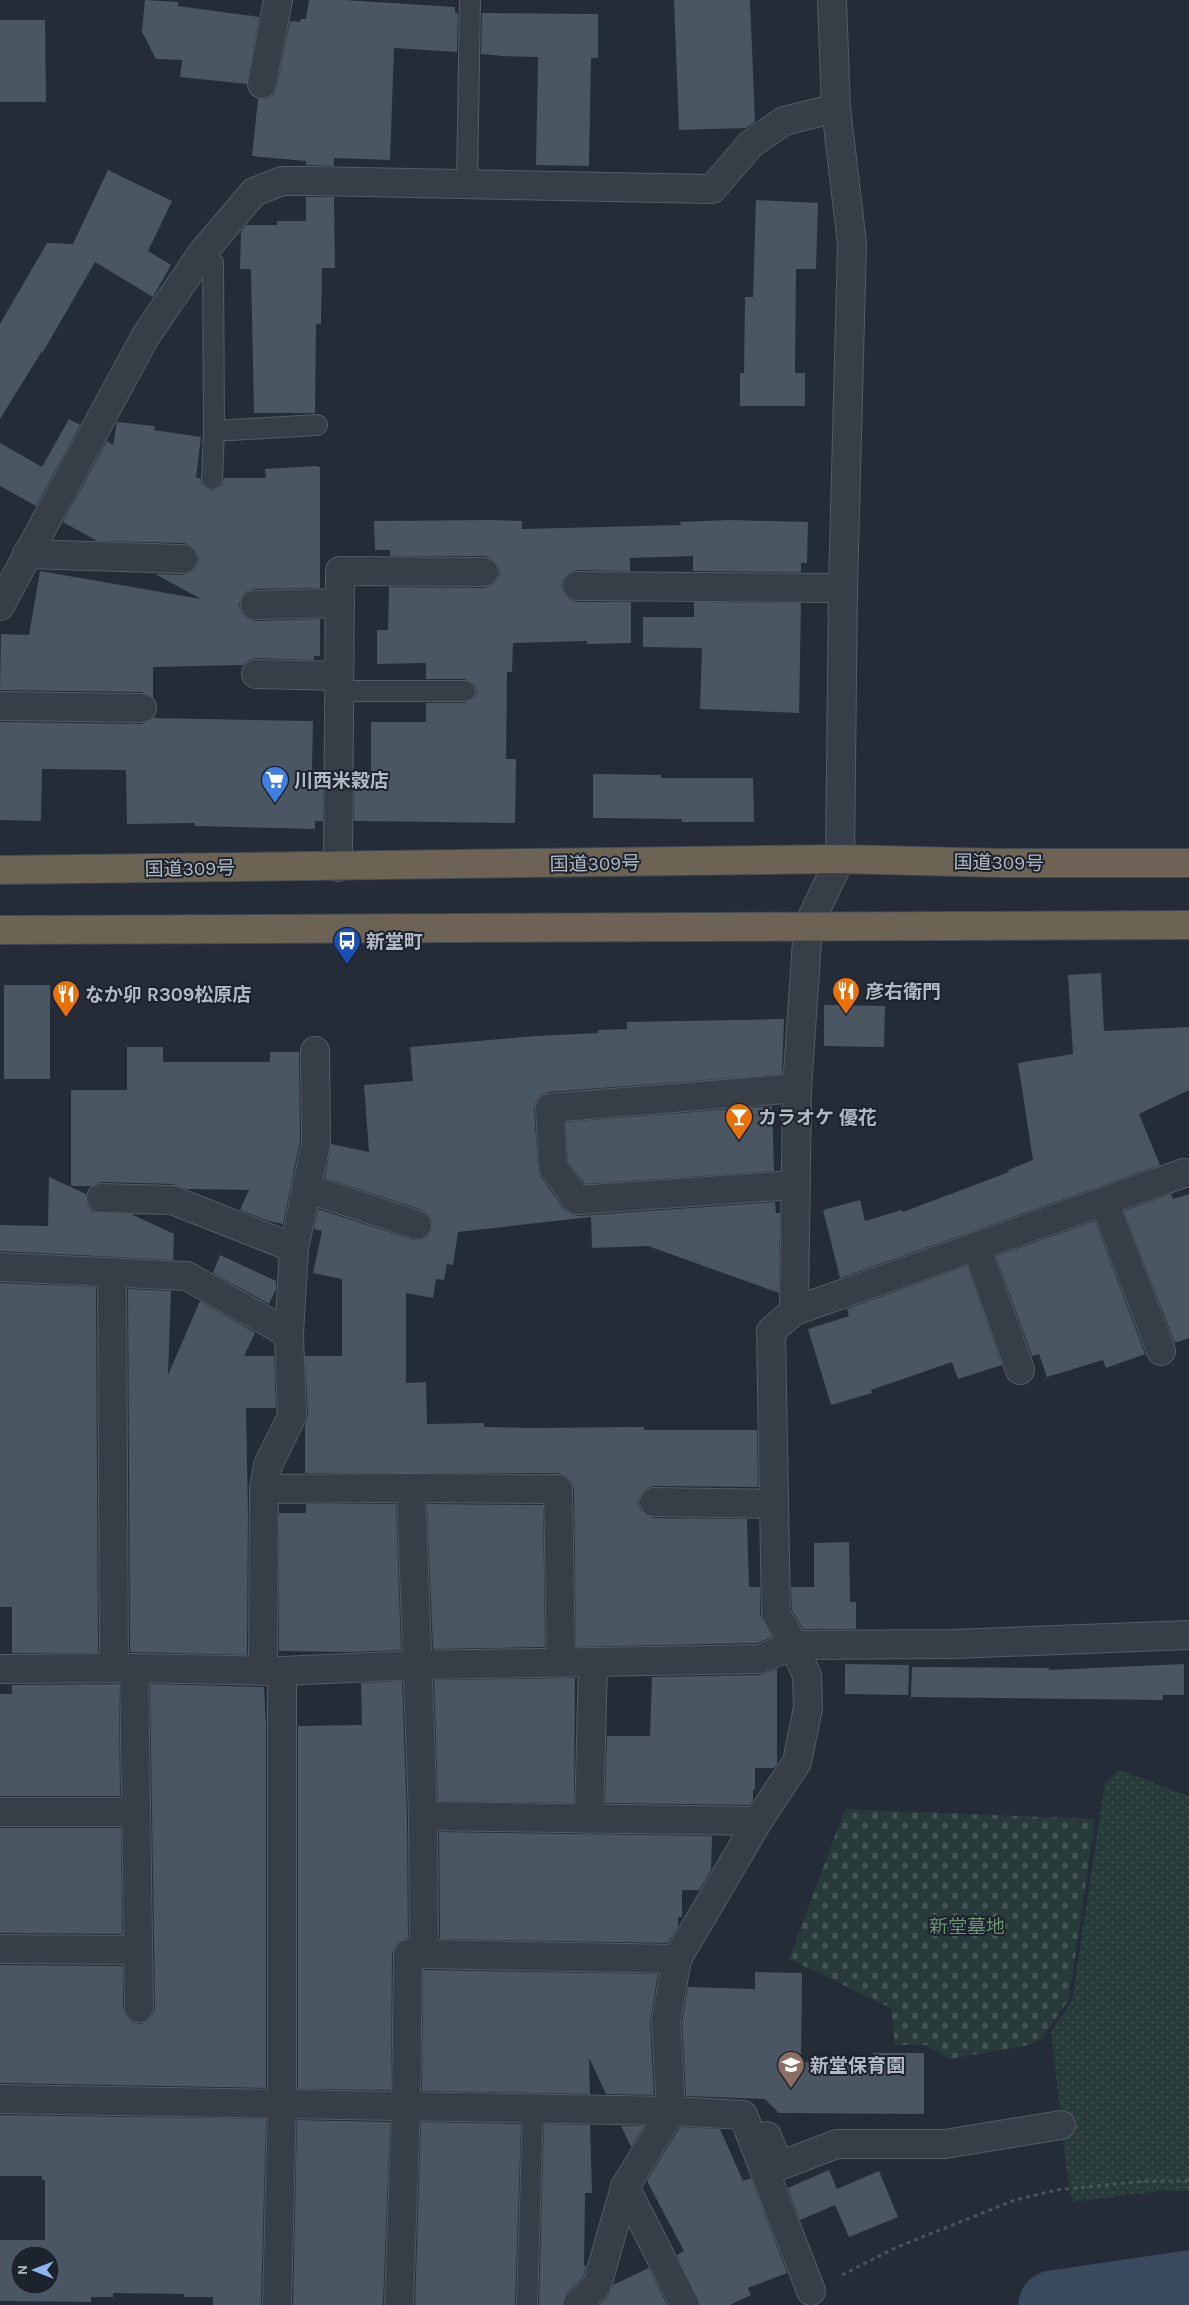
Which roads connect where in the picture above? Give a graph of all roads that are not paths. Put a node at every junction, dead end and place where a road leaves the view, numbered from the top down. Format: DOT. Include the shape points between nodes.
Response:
graph roads {
  1 [pos="278,0"];
  2 [pos="470,0"];
  3 [pos="832,0"];
  4 [pos="262,84"];
  5 [pos="836,108"];
  6 [pos="467,184"];
  7 [pos="203,252"];
  8 [pos="317,425"];
  9 [pos="214,431"];
  10 [pos="212,479"];
  11 [pos="27,554"];
  12 [pos="183,559"];
  13 [pos="484,572"];
  14 [pos="577,586"];
  15 [pos="843,588"];
  16 [pos="255,604"];
  17 [pos="340,604"];
  18 [pos="0,606"];
  19 [pos="256,674"];
  20 [pos="339,683"];
  21 [pos="465,691"];
  22 [pos="0,706"];
  23 [pos="142,708"];
  24 [pos="840,859"];
  25 [pos="1189,863"];
  26 [pos="338,867"];
  27 [pos="0,870"];
  28 [pos="1189,925"];
  29 [pos="808,926"];
  30 [pos="0,930"];
  31 [pos="315,1052"];
  32 [pos="797,1088"];
  33 [pos="1184,1173"];
  34 [pos="794,1185"];
  35 [pos="306,1188"];
  36 [pos="101,1198"];
  37 [pos="1104,1201"];
  38 [pos="417,1225"];
  39 [pos="976,1246"];
  40 [pos="294,1248"];
  41 [pos="0,1267"];
  42 [pos="112,1273"];
  43 [pos="794,1311"];
  44 [pos="289,1334"];
  45 [pos="1161,1351"];
  46 [pos="1020,1370"];
  47 [pos="411,1488"];
  48 [pos="264,1489"];
  49 [pos="654,1502"];
  50 [pos="774,1504"];
  51 [pos="1189,1635"];
  52 [pos="794,1645"];
  53 [pos="592,1662"];
  54 [pos="561,1663"];
  55 [pos="417,1665"];
  56 [pos="124,1668"];
  57 [pos="0,1669"];
  58 [pos="272,1671"];
  59 [pos="0,1812"];
  60 [pos="136,1812"];
  61 [pos="423,1816"];
  62 [pos="589,1819"];
  63 [pos="758,1821"];
  64 [pos="0,1949"];
  65 [pos="138,1950"];
  66 [pos="424,1954"];
  67 [pos="677,1959"];
  68 [pos="139,2008"];
  69 [pos="0,2099"];
  70 [pos="282,2102"];
  71 [pos="406,2104"];
  72 [pos="533,2108"];
  73 [pos="671,2111"];
  74 [pos="743,2115"];
  75 [pos="1061,2126"];
  76 [pos="625,2187"];
  77 [pos="811,2291"];
  78 [pos="277,2305"];
  79 [pos="399,2305"];
  80 [pos="527,2305"];
  81 [pos="577,2305"];
  82 [pos="685,2305"];
  1 -- 4 [label="street"];
  2 -- 6 [label="lane"];
  3 -- 5 [label="street"];
  5 -- 6 [label="street" via="784,121 750,144 712,189"];
  5 -- 15 [label="street" via="852,244"];
  6 -- 7 [label="street" via="282,181 254,192"];
  7 -- 9 [label="lane" via="213,262"];
  7 -- 11 [label="street" via="145,337"];
  8 -- 9 [label="lane"];
  9 -- 10 [label="lane"];
  11 -- 12 [label="street"];
  11 -- 18 [label="street"];
  13 -- 17 [label="street" via="340,571"];
  14 -- 15 [label="street"];
  15 -- 24 [label="street"];
  16 -- 17 [label="street"];
  17 -- 20 [label="street"];
  19 -- 20 [label="street"];
  20 -- 21 [label="lane"];
  20 -- 26 [label="street"];
  22 -- 23 [label="street"];
  24 -- 25 [label="highway, 国道309号"];
  24 -- 26 [label="highway, 国道309号"];
  24 -- 29 [label="street"];
  26 -- 27 [label="highway, 国道309号"];
  28 -- 29 [label="highway"];
  29 -- 30 [label="highway"];
  29 -- 32 [label="street"];
  31 -- 35 [label="street" via="316,1143"];
  32 -- 34 [label="street"];
  32 -- 34 [label="street" via="550,1108 553,1167 577,1200"];
  33 -- 37 [label="street"];
  34 -- 43 [label="street"];
  35 -- 38 [label="street"];
  35 -- 40 [label="street"];
  36 -- 40 [label="street" via="172,1200"];
  37 -- 39 [label="street"];
  37 -- 45 [label="street"];
  39 -- 43 [label="street"];
  39 -- 46 [label="street"];
  40 -- 44 [label="street"];
  41 -- 42 [label="street"];
  42 -- 44 [label="street" via="187,1276"];
  42 -- 56 [label="street"];
  43 -- 50 [label="street" via="771,1331"];
  44 -- 48 [label="street" via="292,1416 268,1465"];
  47 -- 48 [label="street"];
  47 -- 54 [label="street" via="558,1489"];
  47 -- 55 [label="street"];
  48 -- 58 [label="street"];
  49 -- 50 [label="street"];
  50 -- 52 [label="street" via="776,1614"];
  51 -- 52 [label="street" via="954,1644"];
  52 -- 53 [label="street" via="760,1659"];
  52 -- 63 [label="street" via="807,1676 808,1708 799,1753 797,1762"];
  53 -- 54 [label="street"];
  53 -- 62 [label="street"];
  54 -- 55 [label="street"];
  55 -- 58 [label="street"];
  55 -- 61 [label="street"];
  56 -- 57 [label="street"];
  56 -- 58 [label="street"];
  56 -- 60 [label="street"];
  58 -- 70 [label="street"];
  59 -- 60 [label="street"];
  60 -- 65 [label="street"];
  61 -- 62 [label="street"];
  61 -- 66 [label="street"];
  62 -- 63 [label="street"];
  63 -- 67 [label="street"];
  64 -- 65 [label="street"];
  65 -- 68 [label="street"];
  66 -- 67 [label="street"];
  66 -- 71 [label="street" via="408,1954"];
  67 -- 73 [label="street" via="666,2021"];
  69 -- 70 [label="street"];
  70 -- 71 [label="street"];
  70 -- 78 [label="street"];
  71 -- 72 [label="street"];
  71 -- 79 [label="street"];
  72 -- 73 [label="street"];
  72 -- 80 [label="lane"];
  73 -- 74 [label="street"];
  73 -- 76 [label="street"];
  74 -- 75 [label="street" via="758,2114 778,2166 837,2144 945,2144"];
  74 -- 77 [label="street"];
  76 -- 81 [label="street" via="597,2285"];
  76 -- 82 [label="street"];
}
